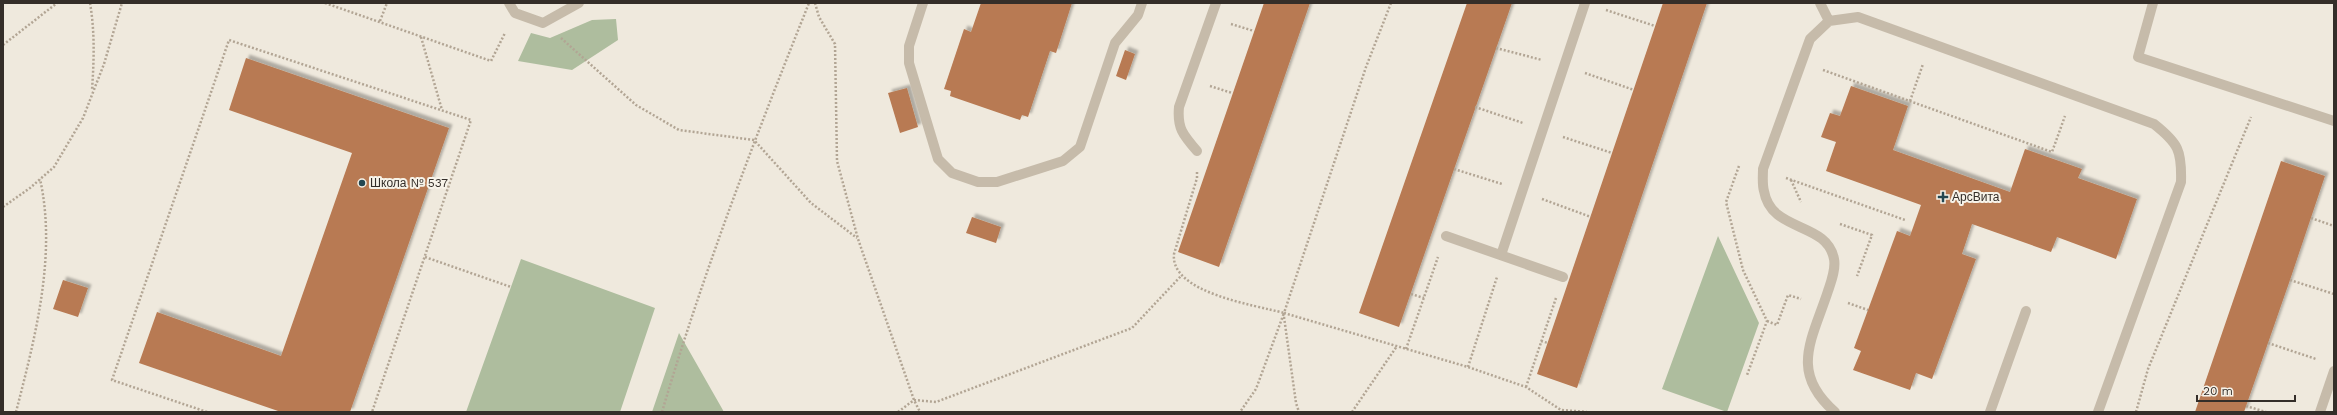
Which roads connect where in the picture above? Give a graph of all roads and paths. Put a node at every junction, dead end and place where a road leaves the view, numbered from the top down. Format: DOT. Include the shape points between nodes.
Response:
graph roads {
  1 [pos="57,3"];
  2 [pos="90,3"];
  3 [pos="122,3"];
  4 [pos="325,3"];
  5 [pos="386,3"];
  6 [pos="509,3"];
  7 [pos="579,3"];
  8 [pos="809,3"];
  9 [pos="815,3"];
  10 [pos="923,3"];
  11 [pos="1142,3"];
  12 [pos="1216,3"];
  13 [pos="1391,3"];
  14 [pos="1585,3"];
  15 [pos="1820,3"];
  16 [pos="2153,3"];
  17 [pos="1599,8"];
  18 [pos="515,13"];
  19 [pos="380,21"];
  20 [pos="1829,21"];
  21 [pos="543,23"];
  22 [pos="1655,26"];
  23 [pos="421,36"];
  24 [pos="1930,43"];
  25 [pos="3,45"];
  26 [pos="1802,62"];
  27 [pos="92,94"];
  28 [pos="2073,94"];
  29 [pos="2259,97"];
  30 [pos="1910,101"];
  31 [pos="442,110"];
  32 [pos="2334,121"];
  33 [pos="754,140"];
  34 [pos="1197,151"];
  35 [pos="40,180"];
  36 [pos="1791,180"];
  37 [pos="1803,205"];
  38 [pos="3,207"];
  39 [pos="1185,217"];
  40 [pos="1190,218"];
  41 [pos="2311,218"];
  42 [pos="2334,226"];
  43 [pos="1446,236"];
  44 [pos="858,239"];
  45 [pos="1501,255"];
  46 [pos="425,257"];
  47 [pos="1181,276"];
  48 [pos="1563,277"];
  49 [pos="2290,280"];
  50 [pos="511,287"];
  51 [pos="1411,294"];
  52 [pos="2334,294"];
  53 [pos="1788,295"];
  54 [pos="1424,298"];
  55 [pos="1858,306"];
  56 [pos="1868,310"];
  57 [pos="2026,311"];
  58 [pos="1284,313"];
  59 [pos="1284,317"];
  60 [pos="1767,321"];
  61 [pos="1542,341"];
  62 [pos="1548,343"];
  63 [pos="2268,343"];
  64 [pos="1397,346"];
  65 [pos="1406,349"];
  66 [pos="2319,360"];
  67 [pos="1468,367"];
  68 [pos="2334,371"];
  69 [pos="1526,387"];
  70 [pos="914,400"];
  71 [pos="2246,406"];
  72 [pos="1563,411"];
  73 [pos="16,412"];
  74 [pos="207,412"];
  75 [pos="372,412"];
  76 [pos="662,412"];
  77 [pos="898,412"];
  78 [pos="920,412"];
  79 [pos="1240,412"];
  80 [pos="1300,412"];
  81 [pos="1352,412"];
  82 [pos="1587,412"];
  83 [pos="1835,412"];
  84 [pos="1990,412"];
  85 [pos="2098,412"];
  86 [pos="2136,412"];
  87 [pos="2266,412"];
  88 [pos="2320,412"];
  1 -- 25 [label="path"];
  2 -- 27 [label="path" via="94,53"];
  3 -- 27 [label="path" via="104,64"];
  4 -- 19 [label="path"];
  5 -- 19 [label="path"];
  6 -- 18 [label="lane"];
  7 -- 21 [label="lane"];
  8 -- 33 [label="path"];
  9 -- 44 [label="path" via="819,17 835,44 837,161"];
  10 -- 11 [label="lane" via="909,46 909,63 938,158 952,173 978,182 997,182 1063,161 1080,147 1115,43 1138,15"];
  12 -- 34 [label="lane" via="1179,107 1178,120 1182,133"];
  13 -- 58 [label="path" via="1366,67"];
  14 -- 45 [label="lane"];
  15 -- 20 [label="lane"];
  16 -- 29 [label="lane" via="2138,56"];
  17 -- 22 [label="path"];
  18 -- 21 [label="lane"];
  18 -- 23 [label="path" via="492,61"];
  19 -- 23 [label="path"];
  20 -- 24 [label="lane" via="1858,17"];
  20 -- 26 [label="lane" via="1810,39"];
  21 -- 33 [label="path" via="636,105 679,130"];
  23 -- 31 [label="path"];
  24 -- 28 [label="lane"];
  24 -- 30 [label="path"];
  26 -- 30 [label="path"];
  26 -- 83 [label="lane" via="1763,169 1764,191 1772,209 1787,222 1812,232 1826,243 1834,259 1833,277 1808,348 1808,374 1820,399"];
  27 -- 35 [label="path" via="83,118 54,167"];
  28 -- 30 [label="path" via="2052,152"];
  28 -- 85 [label="lane" via="2154,124 2172,138 2182,159 2181,182"];
  29 -- 32 [label="lane"];
  29 -- 86 [label="path" via="2148,369"];
  31 -- 46 [label="path" via="472,120"];
  31 -- 74 [label="path" via="229,40 112,380"];
  33 -- 44 [label="path" via="811,203"];
  33 -- 76 [label="path" via="684,337"];
  34 -- 39 [label="path" via="1197,178"];
  35 -- 38 [label="path"];
  35 -- 73 [label="path" via="46,204 44,292"];
  36 -- 37 [label="path"];
  39 -- 40 [label="path"];
  39 -- 47 [label="path" via="1173,260"];
  41 -- 42 [label="path"];
  43 -- 45 [label="lane"];
  43 -- 54 [label="path"];
  44 -- 70 [label="path"];
  45 -- 48 [label="lane"];
  45 -- 67 [label="path"];
  46 -- 50 [label="path"];
  46 -- 75 [label="path"];
  47 -- 58 [label="path" via="1200,290"];
  47 -- 70 [label="path" via="1132,328 936,402"];
  48 -- 61 [label="path"];
  49 -- 52 [label="path"];
  51 -- 54 [label="path"];
  53 -- 60 [label="path" via="1777,325"];
  54 -- 65 [label="path"];
  55 -- 56 [label="path"];
  57 -- 84 [label="lane"];
  58 -- 59 [label="path"];
  58 -- 64 [label="path"];
  59 -- 79 [label="path" via="1256,389"];
  59 -- 80 [label="path" via="1296,403"];
  61 -- 62 [label="path"];
  61 -- 69 [label="path"];
  63 -- 66 [label="path"];
  64 -- 65 [label="path"];
  64 -- 81 [label="path"];
  65 -- 67 [label="path"];
  67 -- 69 [label="path"];
  68 -- 88 [label="lane"];
  69 -- 72 [label="path"];
  70 -- 77 [label="path"];
  70 -- 78 [label="path"];
  71 -- 87 [label="path"];
  72 -- 82 [label="path"];
}
